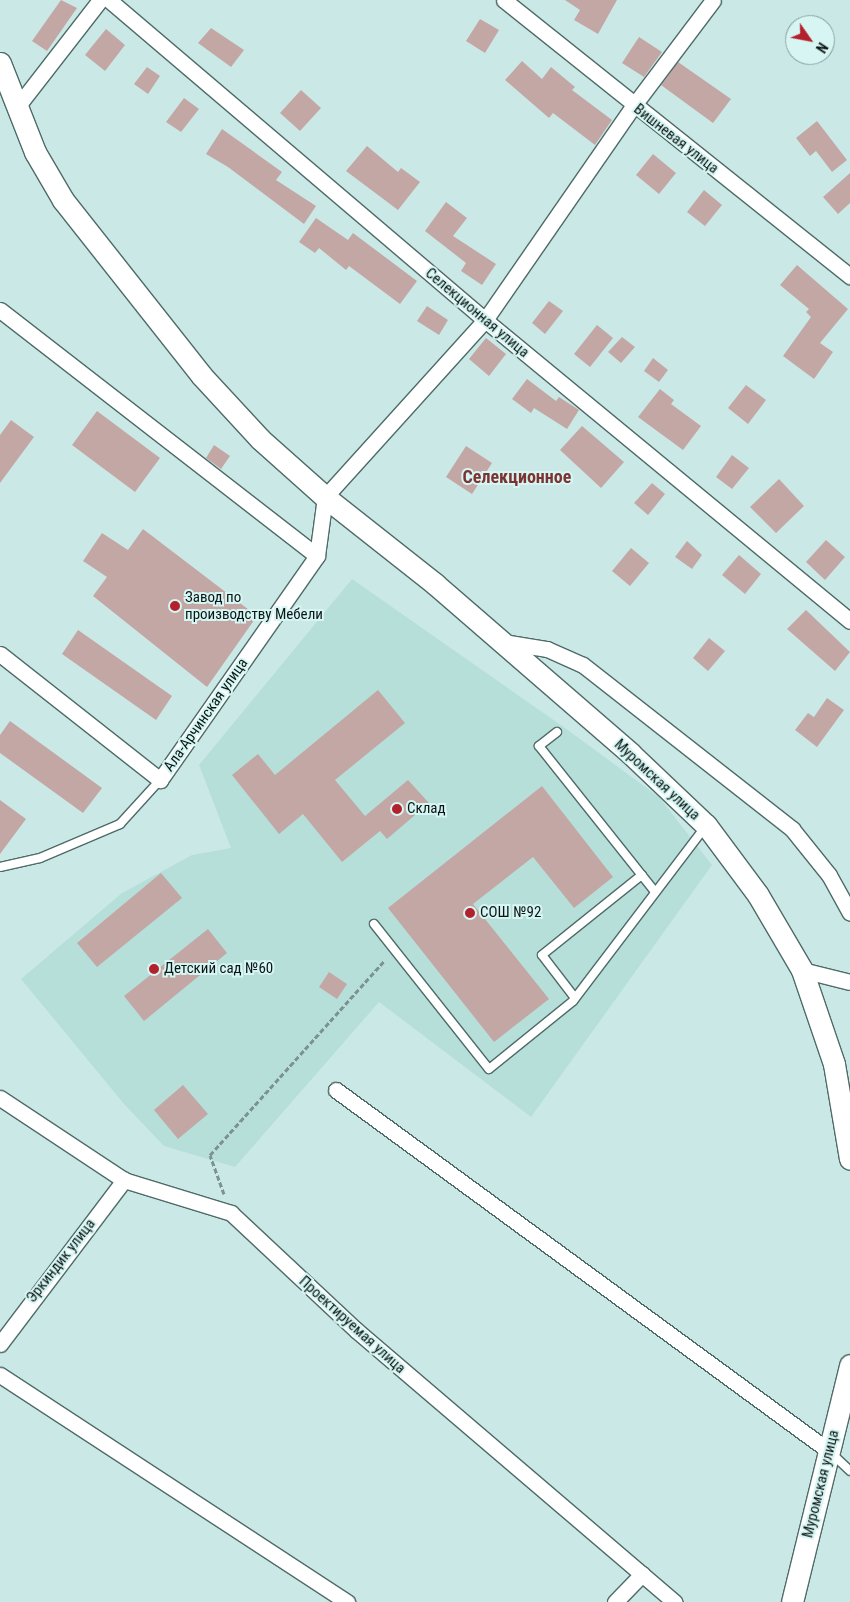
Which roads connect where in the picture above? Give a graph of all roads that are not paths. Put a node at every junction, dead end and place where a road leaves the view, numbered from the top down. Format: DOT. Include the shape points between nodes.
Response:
graph roads {
  1 [pos="100,0"];
  2 [pos="109,0"];
  3 [pos="504,0"];
  4 [pos="713,0"];
  5 [pos="0,63"];
  6 [pos="634,105"];
  7 [pos="17,107"];
  8 [pos="850,276"];
  9 [pos="0,310"];
  10 [pos="485,320"];
  11 [pos="325,497"];
  12 [pos="316,556"];
  13 [pos="850,621"];
  14 [pos="501,642"];
  15 [pos="0,654"];
  16 [pos="557,732"];
  17 [pos="160,780"];
  18 [pos="706,825"];
  19 [pos="0,868"];
  20 [pos="642,875"];
  21 [pos="655,892"];
  22 [pos="850,913"];
  23 [pos="374,924"];
  24 [pos="802,970"];
  25 [pos="850,982"];
  26 [pos="575,998"];
  27 [pos="336,1090"];
  28 [pos="0,1098"];
  29 [pos="850,1159"];
  30 [pos="124,1180"];
  31 [pos="6,1320"];
  32 [pos="0,1344"];
  33 [pos="850,1365"];
  34 [pos="0,1375"];
  35 [pos="829,1451"];
  36 [pos="850,1471"];
  37 [pos="642,1574"];
  38 [pos="347,1602"];
  39 [pos="615,1602"];
  40 [pos="675,1602"];
  41 [pos="792,1602"];
  1 -- 7 [label="street"];
  2 -- 10 [label="street, Селекционная улица"];
  3 -- 6 [label="street, Вишневая улица"];
  4 -- 6 [label="street"];
  5 -- 7 [label="street"];
  6 -- 8 [label="street, Вишневая улица"];
  6 -- 10 [label="street"];
  7 -- 11 [label="street" via="36,152 63,200 137,296 201,375 260,439"];
  9 -- 12 [label="street"];
  10 -- 11 [label="street"];
  10 -- 13 [label="street, Селекционная улица"];
  11 -- 12 [label="street, Ала-Арчинская улица"];
  11 -- 14 [label="street, Муромская улица" via="435,584"];
  12 -- 17 [label="street, Ала-Арчинская улица"];
  14 -- 18 [label="street, Муромская улица" via="630,753"];
  14 -- 22 [label="street" via="547,649 583,665 792,829 829,875"];
  15 -- 17 [label="street, Ала-Арчинская улица"];
  16 -- 20 [label="lane" via="540,746"];
  17 -- 19 [label="lane" via="120,824 40,858"];
  18 -- 21 [label="lane"];
  18 -- 24 [label="street, Муромская улица" via="758,895"];
  20 -- 21 [label="lane"];
  20 -- 26 [label="lane" via="542,954"];
  21 -- 26 [label="lane"];
  23 -- 26 [label="lane" via="489,1069"];
  24 -- 25 [label="street"];
  24 -- 29 [label="street, Муромская улица" via="834,1064"];
  27 -- 35 [label="street"];
  28 -- 30 [label="street, Проектируемая улица"];
  30 -- 31 [label="street, Эркиндик улица"];
  30 -- 37 [label="street, Проектируемая улица" via="231,1213 356,1330"];
  31 -- 32 [label="street, Эркиндик улица"];
  33 -- 35 [label="street, Муромская улица"];
  34 -- 38 [label="street"];
  35 -- 36 [label="lane"];
  35 -- 41 [label="street, Муромская улица"];
  37 -- 39 [label="street"];
  37 -- 40 [label="street, Проектируемая улица"];
}
